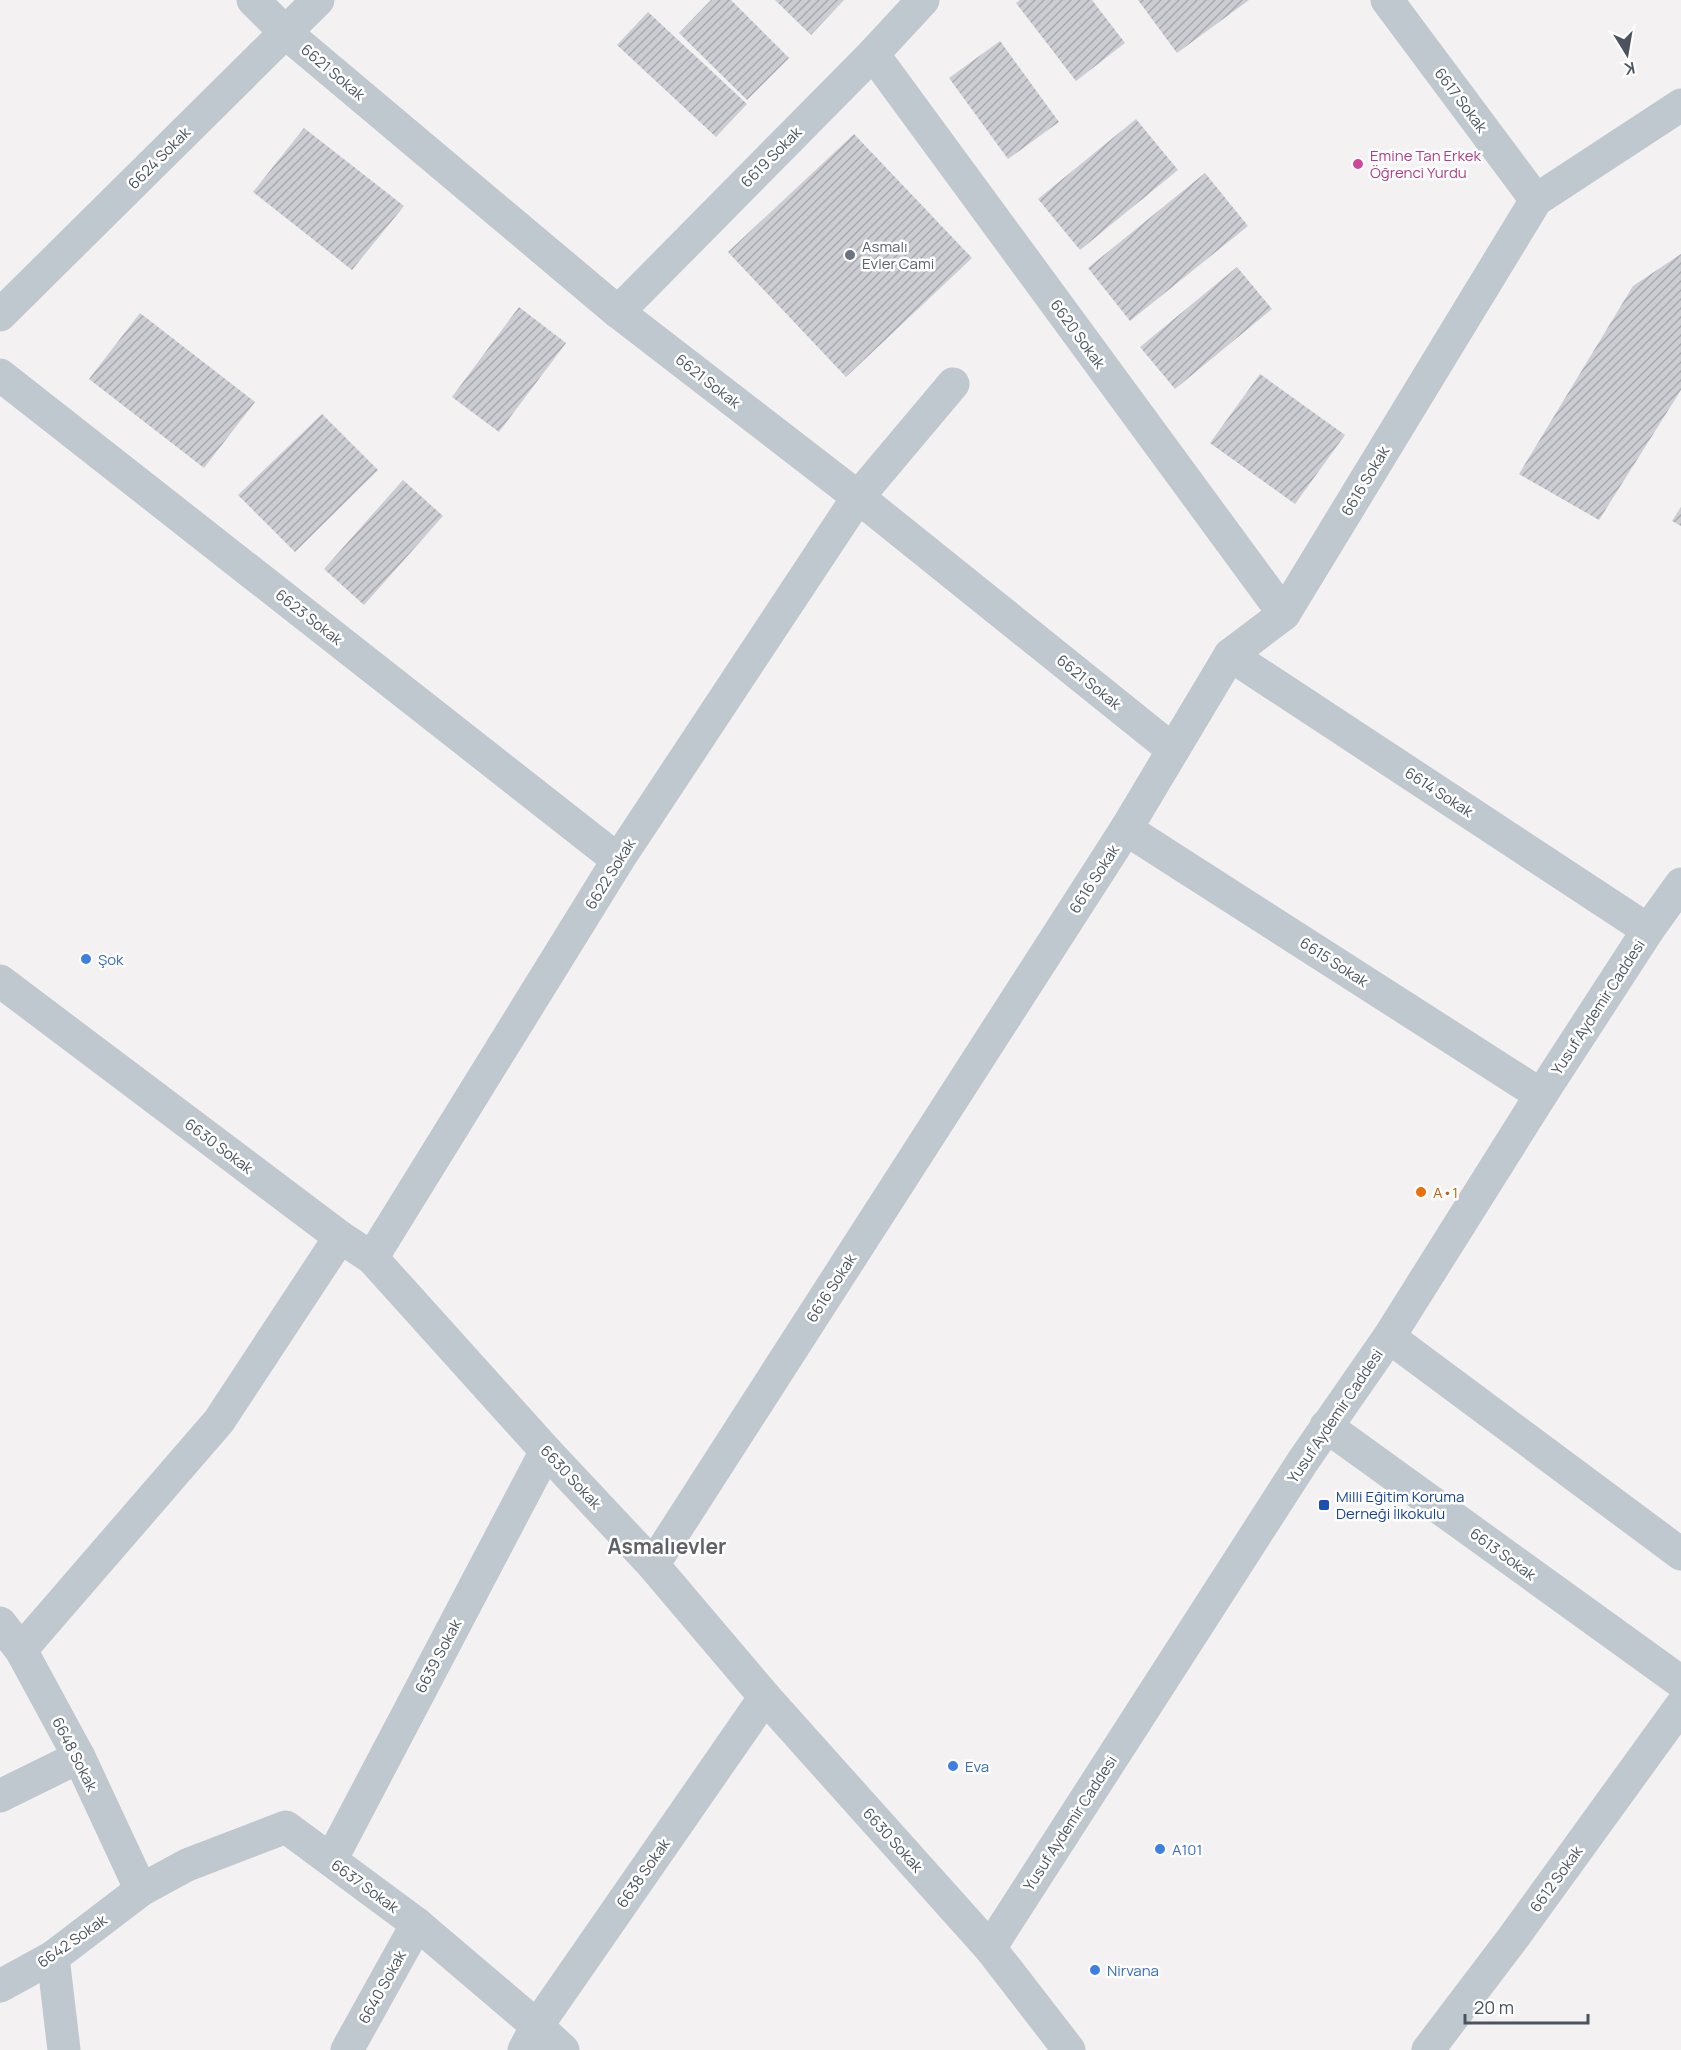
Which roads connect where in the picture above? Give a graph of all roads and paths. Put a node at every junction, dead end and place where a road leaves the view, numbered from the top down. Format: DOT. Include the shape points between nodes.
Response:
graph roads {
  1 [pos="253,0"];
  2 [pos="318,0"];
  3 [pos="923,0"];
  4 [pos="1387,0"];
  5 [pos="286,33"];
  6 [pos="873,54"];
  7 [pos="1681,105"];
  8 [pos="1536,200"];
  9 [pos="618,312"];
  10 [pos="0,315"];
  11 [pos="0,375"];
  12 [pos="953,384"];
  13 [pos="858,497"];
  14 [pos="1284,614"];
  15 [pos="1230,655"];
  16 [pos="1173,750"];
  17 [pos="1126,829"];
  18 [pos="618,860"];
  19 [pos="1681,884"];
  20 [pos="1648,930"];
  21 [pos="0,981"];
  22 [pos="1541,1095"];
  23 [pos="340,1237"];
  24 [pos="372,1258"];
  25 [pos="1389,1337"];
  26 [pos="1326,1426"];
  27 [pos="546,1451"];
  28 [pos="1681,1554"];
  29 [pos="653,1565"];
  30 [pos="0,1623"];
  31 [pos="21,1650"];
  32 [pos="1681,1682"];
  33 [pos="765,1697"];
  34 [pos="1681,1706"];
  35 [pos="1670,1746"];
  36 [pos="79,1757"];
  37 [pos="0,1796"];
  38 [pos="331,1860"];
  39 [pos="141,1890"];
  40 [pos="417,1924"];
  41 [pos="990,1948"];
  42 [pos="53,1958"];
  43 [pos="0,1986"];
  44 [pos="531,2038"];
  45 [pos="63,2050"];
  46 [pos="347,2050"];
  47 [pos="563,2050"];
  48 [pos="1070,2050"];
  49 [pos="1428,2050"];
  1 -- 5 [label="street, 6621 Sokak"];
  2 -- 5 [label="street, 6624 Sokak"];
  3 -- 6 [label="street, 6619 Sokak"];
  4 -- 8 [label="street, 6617 Sokak"];
  5 -- 9 [label="street, 6621 Sokak"];
  5 -- 10 [label="street, 6624 Sokak"];
  6 -- 9 [label="street, 6619 Sokak"];
  6 -- 14 [label="street, 6620 Sokak"];
  7 -- 8 [label="street"];
  8 -- 14 [label="street, 6616 Sokak"];
  9 -- 13 [label="street, 6621 Sokak"];
  11 -- 18 [label="street, 6623 Sokak"];
  12 -- 13 [label="street, 6622 Sokak"];
  13 -- 16 [label="street, 6621 Sokak"];
  13 -- 18 [label="street, 6622 Sokak"];
  14 -- 15 [label="street, 6616 Sokak"];
  15 -- 16 [label="street, 6616 Sokak"];
  15 -- 20 [label="street, 6614 Sokak"];
  16 -- 17 [label="street, 6616 Sokak"];
  17 -- 22 [label="street, 6615 Sokak"];
  17 -- 29 [label="street, 6616 Sokak"];
  18 -- 24 [label="street, 6622 Sokak"];
  19 -- 20 [label="street, Yusuf Aydemir Caddesi"];
  20 -- 22 [label="street, Yusuf Aydemir Caddesi"];
  21 -- 23 [label="street, 6630 Sokak"];
  22 -- 25 [label="street, Yusuf Aydemir Caddesi"];
  23 -- 24 [label="street, 6630 Sokak"];
  23 -- 31 [label="street" via="219,1420"];
  24 -- 27 [label="street, 6630 Sokak"];
  25 -- 26 [label="street, Yusuf Aydemir Caddesi"];
  25 -- 28 [label="street"];
  26 -- 32 [label="street, 6613 Sokak"];
  26 -- 41 [label="street, Yusuf Aydemir Caddesi"];
  27 -- 29 [label="street, 6630 Sokak"];
  27 -- 38 [label="street, 6639 Sokak"];
  29 -- 33 [label="street, 6630 Sokak"];
  30 -- 31 [label="street, 6648 Sokak"];
  31 -- 36 [label="street, 6648 Sokak"];
  33 -- 41 [label="street, 6630 Sokak"];
  33 -- 44 [label="street, 6638 Sokak"];
  34 -- 35 [label="street, 6612 Sokak"];
  35 -- 49 [label="street, 6612 Sokak" via="1513,1938"];
  36 -- 37 [label="street"];
  36 -- 39 [label="street, 6648 Sokak"];
  38 -- 39 [label="street, 6637 Sokak" via="286,1827 187,1865"];
  38 -- 40 [label="street, 6637 Sokak"];
  39 -- 42 [label="street, 6642 Sokak"];
  40 -- 44 [label="street, 6637 Sokak"];
  40 -- 46 [label="street, 6640 Sokak"];
  41 -- 48 [label="street, 6630 Sokak"];
  42 -- 43 [label="street, 6642 Sokak"];
  42 -- 45 [label="street"];
  44 -- 47 [label="street, 6637 Sokak"];
}
